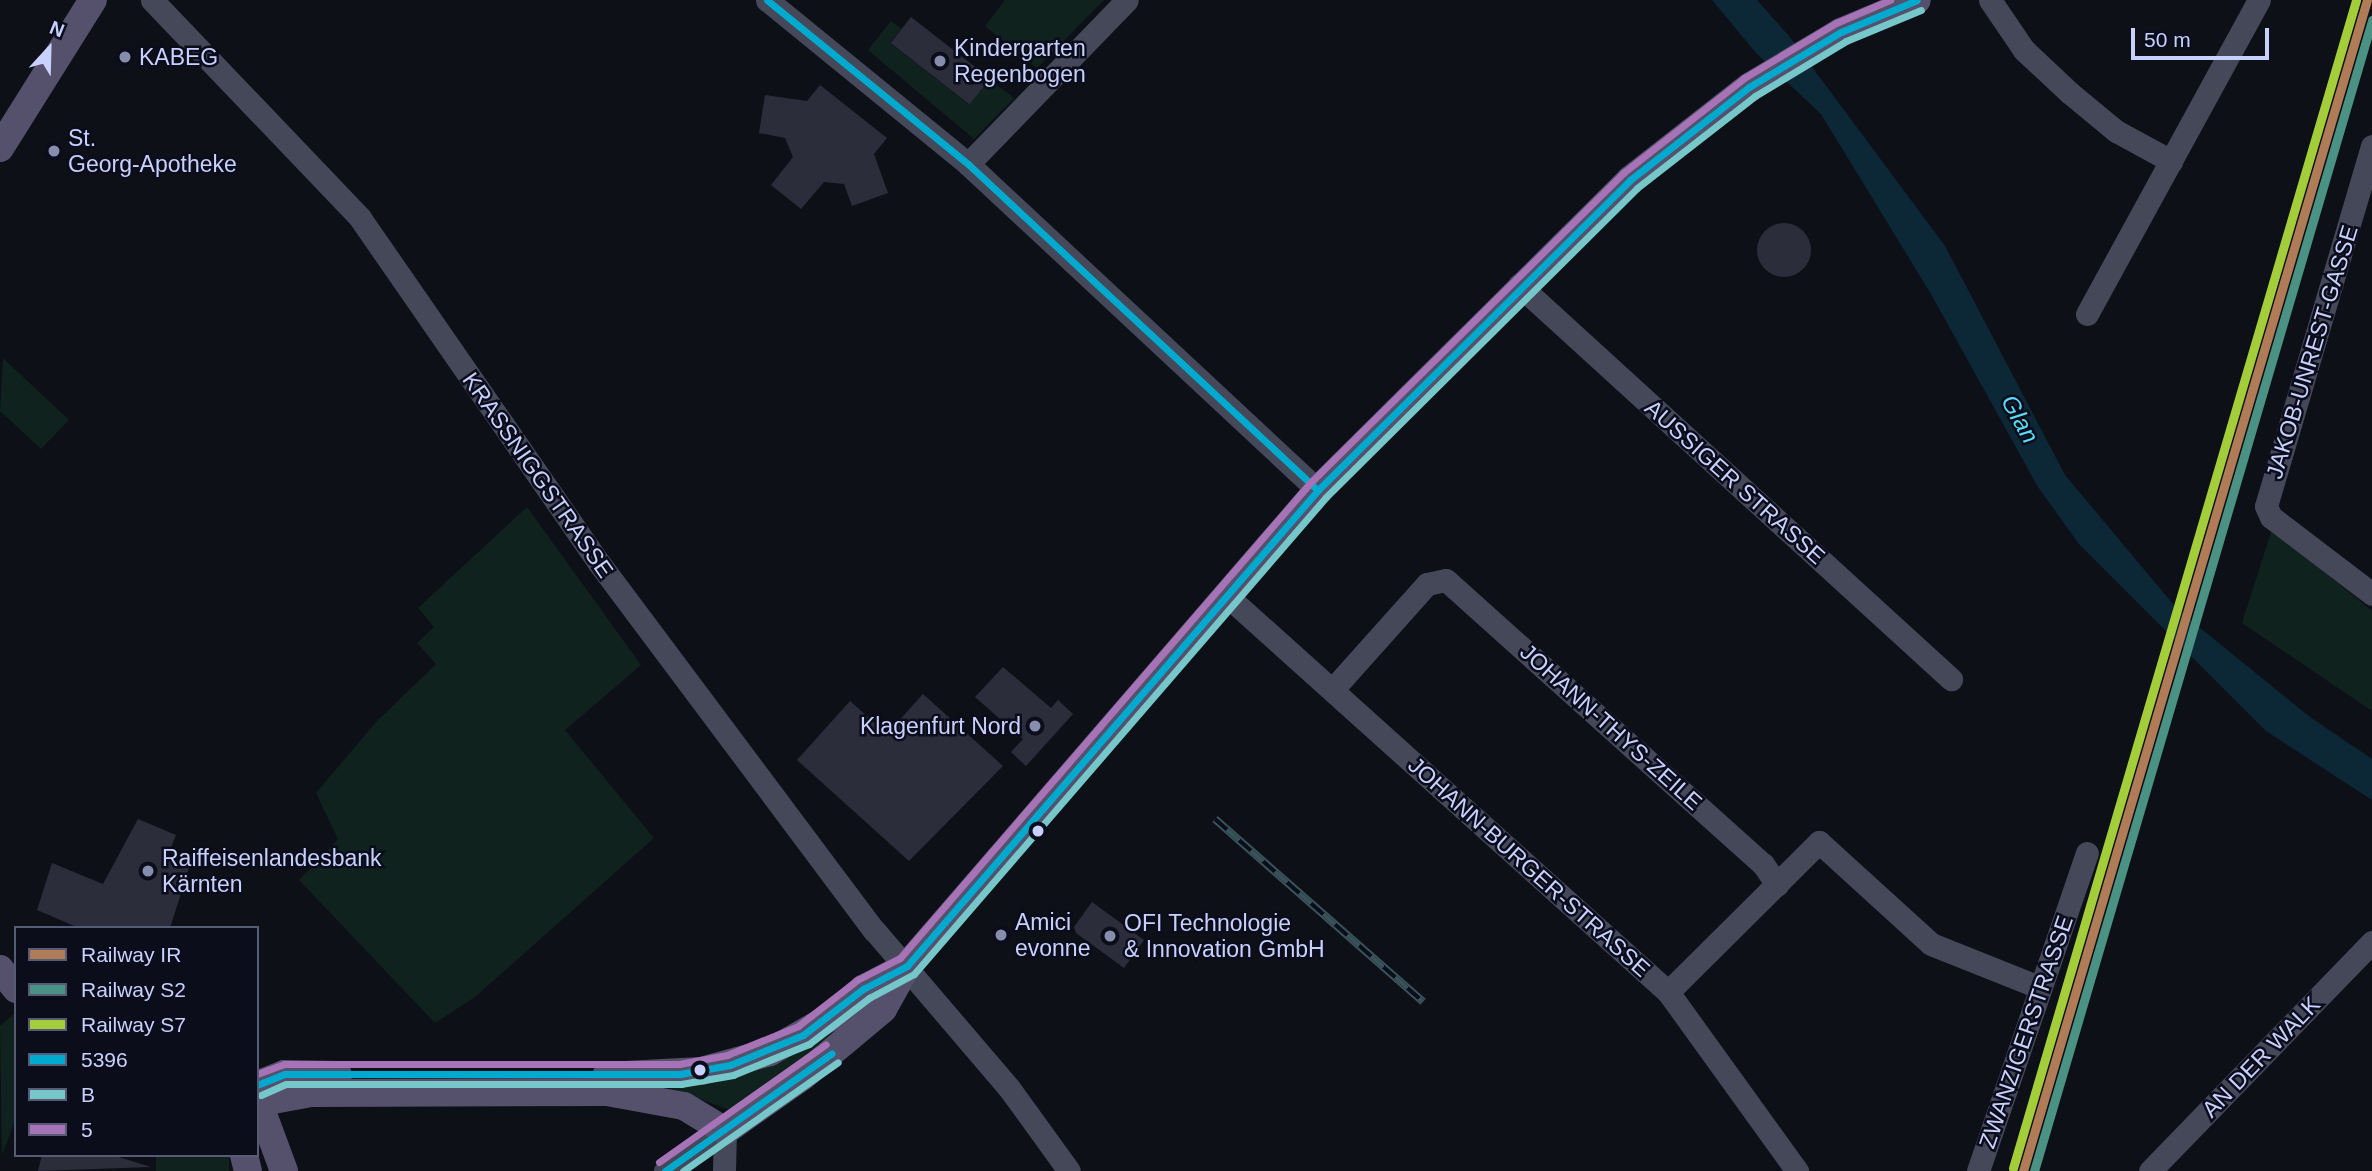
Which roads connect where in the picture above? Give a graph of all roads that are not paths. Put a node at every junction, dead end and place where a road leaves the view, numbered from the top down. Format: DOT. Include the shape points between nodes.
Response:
graph roads {
  1 [pos="93,0"];
  2 [pos="152,0"];
  3 [pos="767,0"];
  4 [pos="1127,0"];
  5 [pos="1917,0"];
  6 [pos="1990,0"];
  7 [pos="2259,0"];
  8 [pos="2372,146"];
  9 [pos="0,148"];
  10 [pos="2171,161"];
  11 [pos="968,164"];
  12 [pos="1520,285"];
  13 [pos="2087,314"];
  14 [pos="1318,490"];
  15 [pos="2372,594"];
  16 [pos="1226,595"];
  17 [pos="1951,679"];
  18 [pos="1333,689"];
  19 [pos="2087,853"];
  20 [pos="1777,885"];
  21 [pos="2372,942"];
  22 [pos="907,966"];
  23 [pos="0,969"];
  24 [pos="14,986"];
  25 [pos="2039,987"];
  26 [pos="1668,992"];
  27 [pos="259,1096"];
  28 [pos="259,1097"];
  29 [pos="259,1100"];
  30 [pos="724,1131"];
  31 [pos="284,1171"];
  32 [pos="665,1171"];
  33 [pos="724,1171"];
  34 [pos="1069,1171"];
  35 [pos="1797,1171"];
  36 [pos="1978,1171"];
  37 [pos="2150,1171"];
  1 -- 9 [label="main road"];
  2 -- 22 [label="street, KRASSNIGGSTRASSE" via="360,218 599,563 874,930"];
  3 -- 11 [label="street"];
  4 -- 11 [label="street"];
  5 -- 12 [label="main road" via="1828,40 1749,87 1659,155"];
  6 -- 10 [label="street" via="2024,50 2070,93 2116,131"];
  7 -- 10 [label="street"];
  8 -- 15 [label="street, JAKOB-UNREST-GASSE" via="2266,506 2271,517"];
  10 -- 13 [label="street"];
  11 -- 14 [label="street"];
  12 -- 14 [label="main road"];
  12 -- 17 [label="street, AUSSIGER STRASSE"];
  14 -- 16 [label="main road"];
  16 -- 18 [label="street, JOHANN-BURGER-STRASSE"];
  16 -- 22 [label="main road"];
  18 -- 20 [label="street, JOHANN-THYS-ZEILE" via="1427,584 1446,580 1763,864"];
  18 -- 26 [label="street, JOHANN-BURGER-STRASSE"];
  19 -- 25 [label="street, ZWANZIGERSTRASSE"];
  20 -- 25 [label="street" via="1819,842 1931,944"];
  20 -- 26 [label="street"];
  21 -- 37 [label="street, AN DER WALK"];
  22 -- 27 [label="main road" via="863,989 803,1035 770,1052 701,1071 643,1076 284,1074"];
  22 -- 30 [label="main road" via="871,1021"];
  22 -- 34 [label="street, KRASSNIGGSTRASSE" via="1054,1143"];
  23 -- 24 [label="main road"];
  25 -- 36 [label="street, ZWANZIGERSTRASSE"];
  26 -- 35 [label="street, JOHANN-BURGER-STRASSE"];
  28 -- 30 [label="main road" via="607,1092 684,1106"];
  29 -- 31 [label="main road"];
  30 -- 32 [label="street"];
  30 -- 33 [label="street"];
}
